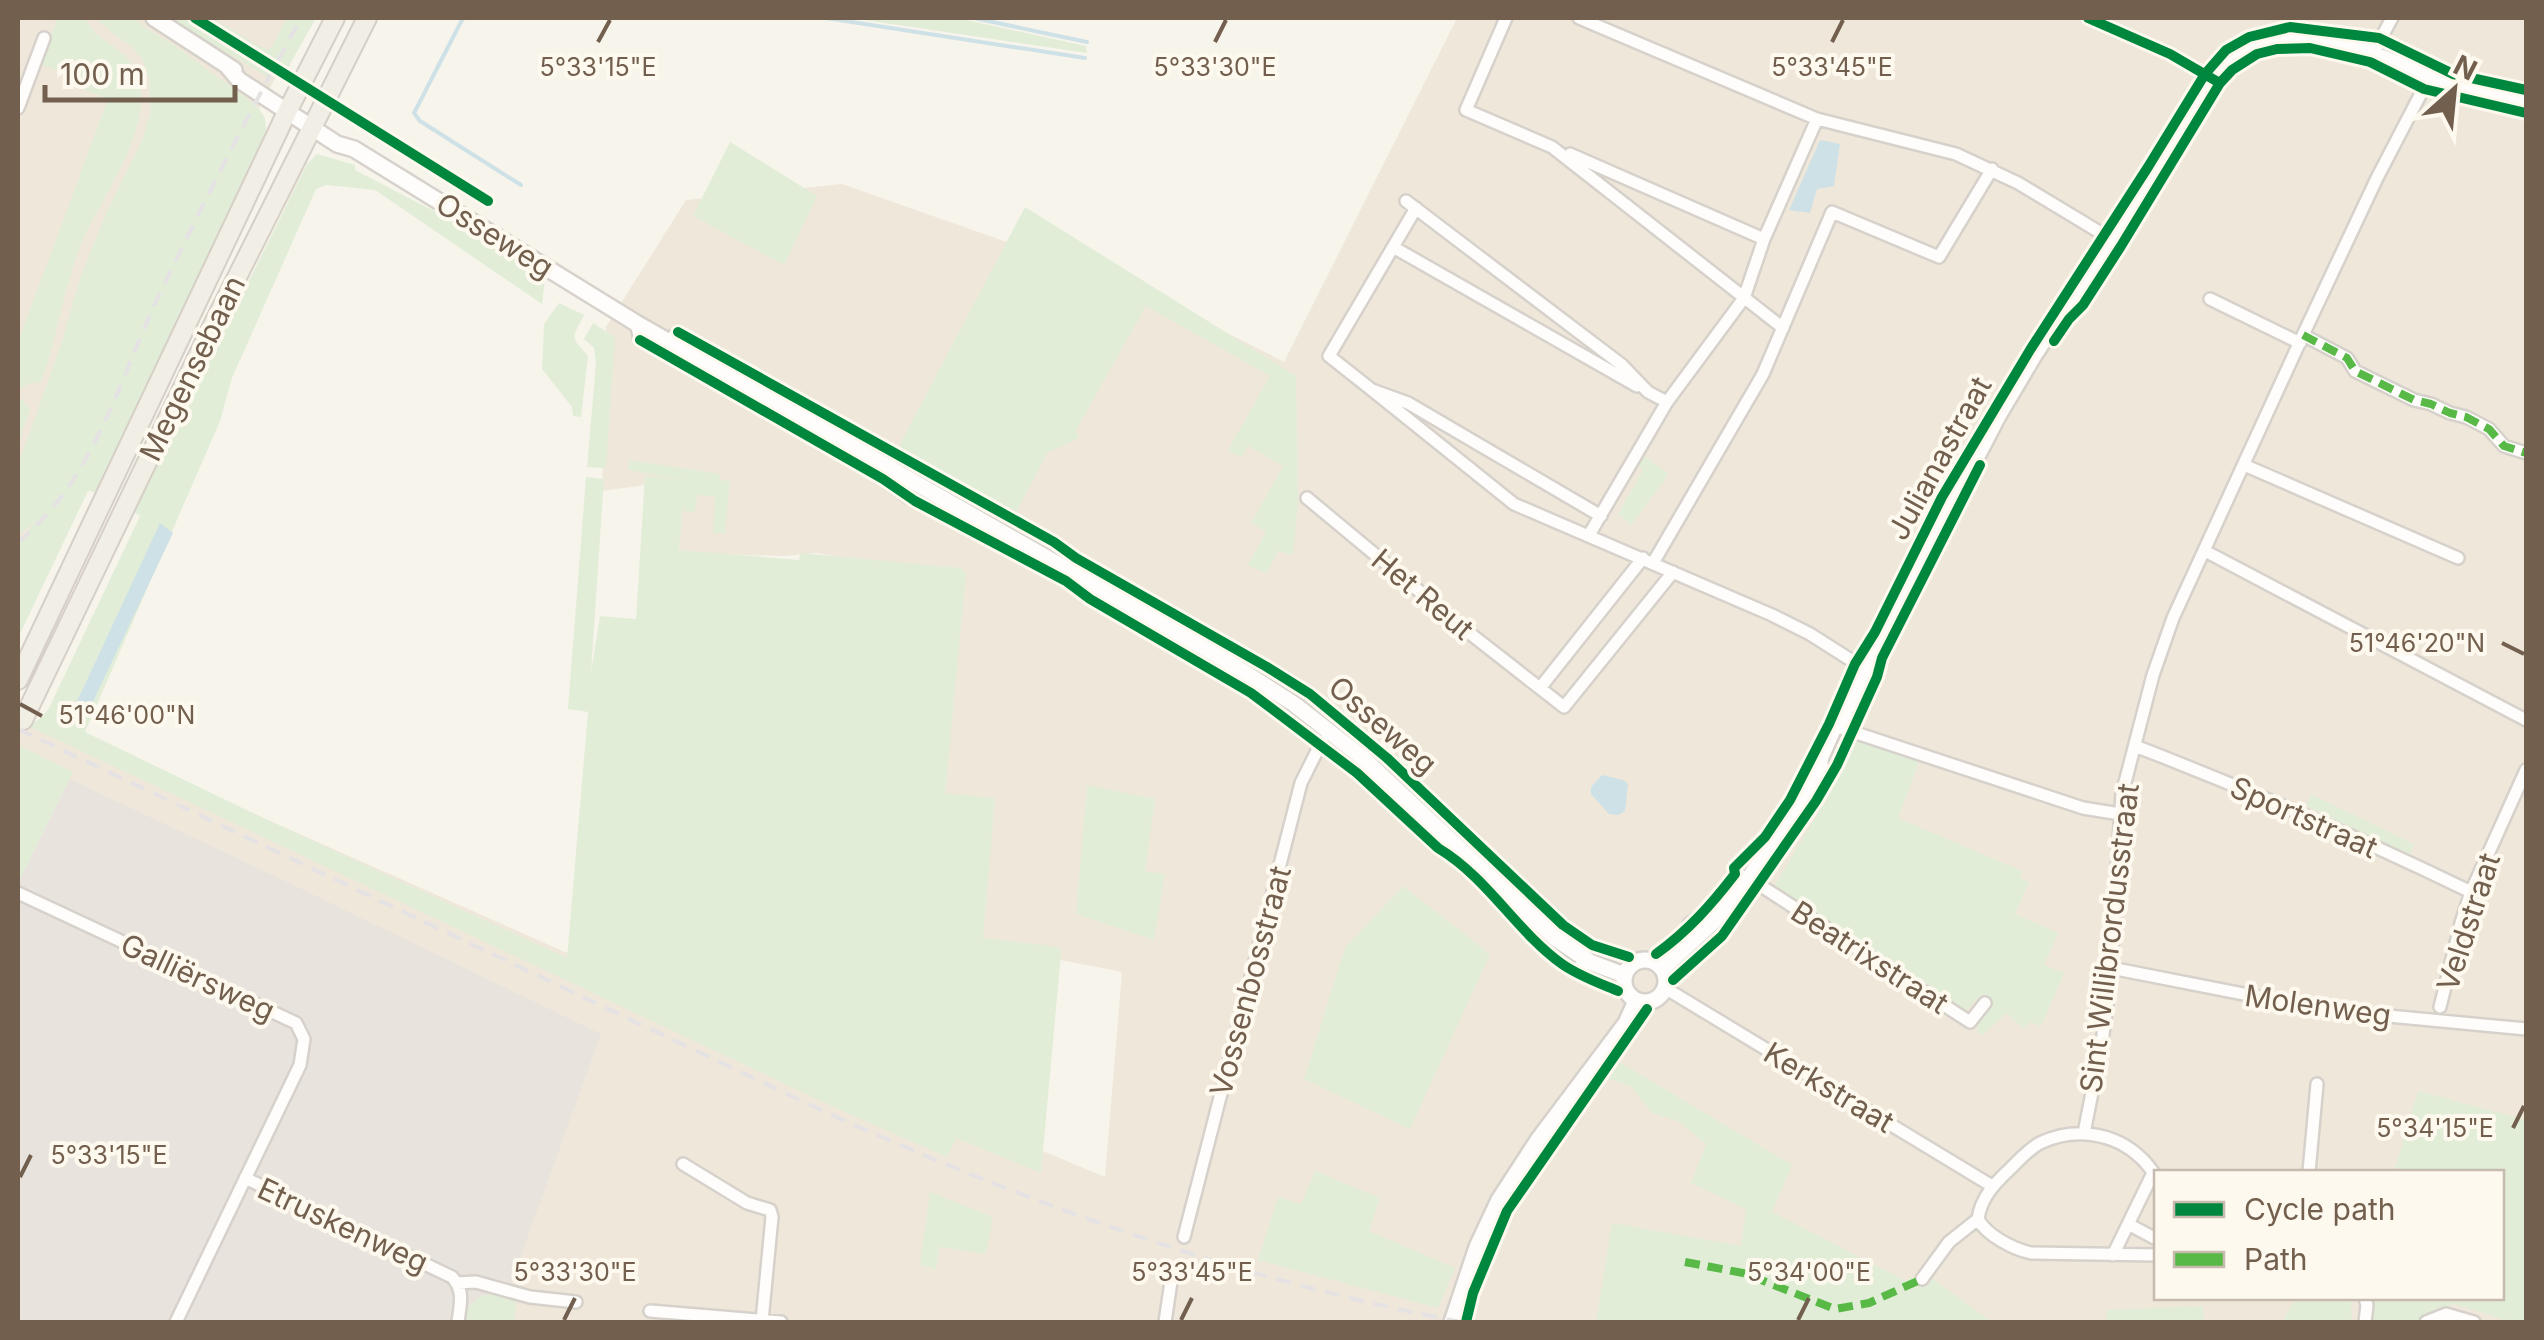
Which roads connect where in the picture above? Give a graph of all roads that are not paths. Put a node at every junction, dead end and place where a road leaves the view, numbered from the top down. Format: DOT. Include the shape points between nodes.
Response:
graph roads {
  1 [pos="154,18"];
  2 [pos="335,18"];
  3 [pos="367,18"];
  4 [pos="1506,18"];
  5 [pos="1578,18"];
  6 [pos="2088,18"];
  7 [pos="2392,18"];
  8 [pos="44,38"];
  9 [pos="2373,53"];
  10 [pos="2430,76"];
  11 [pos="2212,79"];
  12 [pos="2526,101"];
  13 [pos="289,107"];
  14 [pos="18,108"];
  15 [pos="1817,119"];
  16 [pos="313,122"];
  17 [pos="1552,147"];
  18 [pos="1992,169"];
  19 [pos="1764,239"];
  20 [pos="2111,239"];
  21 [pos="1392,247"];
  22 [pos="1744,298"];
  23 [pos="2210,299"];
  24 [pos="636,323"];
  25 [pos="1782,328"];
  26 [pos="2302,339"];
  27 [pos="1372,390"];
  28 [pos="1648,392"];
  29 [pos="1666,402"];
  30 [pos="2526,453"];
  31 [pos="2244,464"];
  32 [pos="886,473"];
  33 [pos="908,496"];
  34 [pos="1308,498"];
  35 [pos="1601,516"];
  36 [pos="1009,517"];
  37 [pos="1022,533"];
  38 [pos="1589,535"];
  39 [pos="2204,551"];
  40 [pos="2458,558"];
  41 [pos="1648,561"];
  42 [pos="1673,572"];
  43 [pos="1866,670"];
  44 [pos="18,680"];
  45 [pos="1540,688"];
  46 [pos="23,720"];
  47 [pos="2526,720"];
  48 [pos="1839,728"];
  49 [pos="1325,737"];
  50 [pos="2135,746"];
  51 [pos="2526,770"];
  52 [pos="2120,814"];
  53 [pos="1749,878"];
  54 [pos="2472,892"];
  55 [pos="18,893"];
  56 [pos="1574,943"];
  57 [pos="1616,954"];
  58 [pos="1590,962"];
  59 [pos="2111,968"];
  60 [pos="1662,969"];
  61 [pos="1624,974"];
  62 [pos="1665,988"];
  63 [pos="1636,1001"];
  64 [pos="1985,1003"];
  65 [pos="2440,1007"];
  66 [pos="2526,1030"];
  67 [pos="2317,1084"];
  68 [pos="2084,1132"];
  69 [pos="683,1164"];
  70 [pos="2309,1170"];
  71 [pos="2154,1173"];
  72 [pos="2154,1176"];
  73 [pos="245,1178"];
  74 [pos="1992,1186"];
  75 [pos="1978,1219"];
  76 [pos="2128,1224"];
  77 [pos="1184,1236"];
  78 [pos="2154,1238"];
  79 [pos="2113,1255"];
  80 [pos="2154,1255"];
  81 [pos="1172,1275"];
  82 [pos="1922,1278"];
  83 [pos="458,1283"];
  84 [pos="576,1302"];
  85 [pos="650,1311"];
  86 [pos="762,1321"];
  87 [pos="176,1322"];
  88 [pos="458,1322"];
  89 [pos="781,1322"];
  90 [pos="1166,1322"];
  91 [pos="1452,1322"];
  92 [pos="2426,1322"];
  93 [pos="2474,1322"];
  1 -- 13 [label="street, Osseweg" via="238,80"];
  2 -- 13 [label="main road, Megensebaan"];
  3 -- 16 [label="main road, Megensebaan"];
  4 -- 17 [label="street" via="1466,110"];
  5 -- 15 [label="street"];
  6 -- 11 [label="street"];
  7 -- 9 [label="street"];
  8 -- 14 [label="street"];
  9 -- 10 [label="street, Julianastraat"];
  9 -- 11 [label="street, Julianastraat" via="2315,38 2277,40 2245,50"];
  10 -- 12 [label="street, Julianastraat"];
  10 -- 26 [label="street, Sint Willibrordusstraat"];
  11 -- 20 [label="street, Julianastraat"];
  13 -- 16 [label="street, Osseweg"];
  13 -- 44 [label="main road, Megensebaan"];
  15 -- 18 [label="street"];
  15 -- 19 [label="street"];
  16 -- 24 [label="street, Osseweg"];
  16 -- 46 [label="main road, Megensebaan"];
  17 -- 19 [label="street"];
  17 -- 22 [label="street"];
  18 -- 20 [label="street"];
  18 -- 25 [label="street" via="1939,257 1832,212"];
  19 -- 22 [label="street"];
  20 -- 43 [label="street, Julianastraat" via="1998,416"];
  21 -- 27 [label="street" via="1329,356"];
  21 -- 28 [label="street"];
  21 -- 28 [label="street" via="1411,204"];
  22 -- 25 [label="street"];
  22 -- 29 [label="street"];
  23 -- 26 [label="street"];
  24 -- 32 [label="street, Osseweg" via="803,410"];
  24 -- 32 [label="street, Osseweg" via="640,340"];
  25 -- 41 [label="street" via="1763,374"];
  26 -- 30 [label="street"];
  26 -- 31 [label="street, Sint Willibrordusstraat"];
  27 -- 35 [label="street" via="1408,403"];
  27 -- 38 [label="street" via="1514,504"];
  28 -- 29 [label="street"];
  29 -- 35 [label="street"];
  31 -- 39 [label="street, Sint Willibrordusstraat"];
  31 -- 40 [label="street"];
  32 -- 33 [label="street, Osseweg"];
  32 -- 37 [label="street, Osseweg"];
  34 -- 45 [label="street, Het Reut"];
  35 -- 38 [label="street"];
  36 -- 37 [label="street, Osseweg"];
  37 -- 49 [label="street, Osseweg" via="1094,592 1264,684"];
  37 -- 56 [label="street, Osseweg" via="1054,542 1310,694 1387,758"];
  38 -- 41 [label="street"];
  39 -- 47 [label="street"];
  39 -- 50 [label="street, Sint Willibrordusstraat" via="2150,683"];
  41 -- 42 [label="street"];
  41 -- 45 [label="street"];
  42 -- 43 [label="street" via="1810,634"];
  42 -- 45 [label="street" via="1564,707"];
  43 -- 48 [label="street, Julianastraat"];
  48 -- 52 [label="street" via="2082,808"];
  48 -- 53 [label="street, Julianastraat" via="1818,774"];
  49 -- 56 [label="street, Osseweg" via="1378,772"];
  49 -- 58 [label="street, Osseweg" via="1561,964 1572,970"];
  49 -- 77 [label="street, Vossenbosstraat" via="1301,783"];
  50 -- 52 [label="street, Sint Willibrordusstraat"];
  50 -- 54 [label="street, Sportstraat"];
  51 -- 54 [label="street, Veldstraat"];
  52 -- 59 [label="street, Sint Willibrordusstraat"];
  53 -- 60 [label="street, Julianastraat"];
  53 -- 64 [label="street, Beatrixstraat" via="1970,1022"];
  54 -- 65 [label="street, Veldstraat"];
  55 -- 73 [label="street, Galliërsweg" via="296,1023 304,1039 300,1065"];
  56 -- 57 [label="street, Osseweg"];
  56 -- 58 [label="street, Osseweg"];
  58 -- 61 [label="street, Osseweg"];
  59 -- 66 [label="street, Molenweg" via="2325,1010"];
  59 -- 68 [label="street, Sint Willibrordusstraat"];
  60 -- 61 [label="street" via="1644,960"];
  60 -- 62 [label="street"];
  61 -- 63 [label="street" via="1624,988"];
  62 -- 63 [label="street" via="1654,1001"];
  62 -- 74 [label="street, Kerkstraat"];
  63 -- 91 [label="street" via="1499,1200"];
  67 -- 70 [label="street"];
  68 -- 71 [label="street" via="2128,1148"];
  68 -- 74 [label="street" via="2042,1142"];
  69 -- 86 [label="street" via="770,1210"];
  72 -- 76 [label="street"];
  73 -- 83 [label="street, Etruskenweg"];
  73 -- 87 [label="street, Galliërsweg"];
  74 -- 75 [label="street"];
  75 -- 79 [label="street" via="2022,1251"];
  75 -- 82 [label="street" via="1949,1242"];
  76 -- 78 [label="street"];
  76 -- 79 [label="street"];
  79 -- 80 [label="street"];
  81 -- 90 [label="street"];
  83 -- 84 [label="street"];
  83 -- 88 [label="street, Etruskenweg"];
  85 -- 86 [label="street"];
  86 -- 89 [label="street"];
  92 -- 93 [label="street" via="2446,1314"];
}
